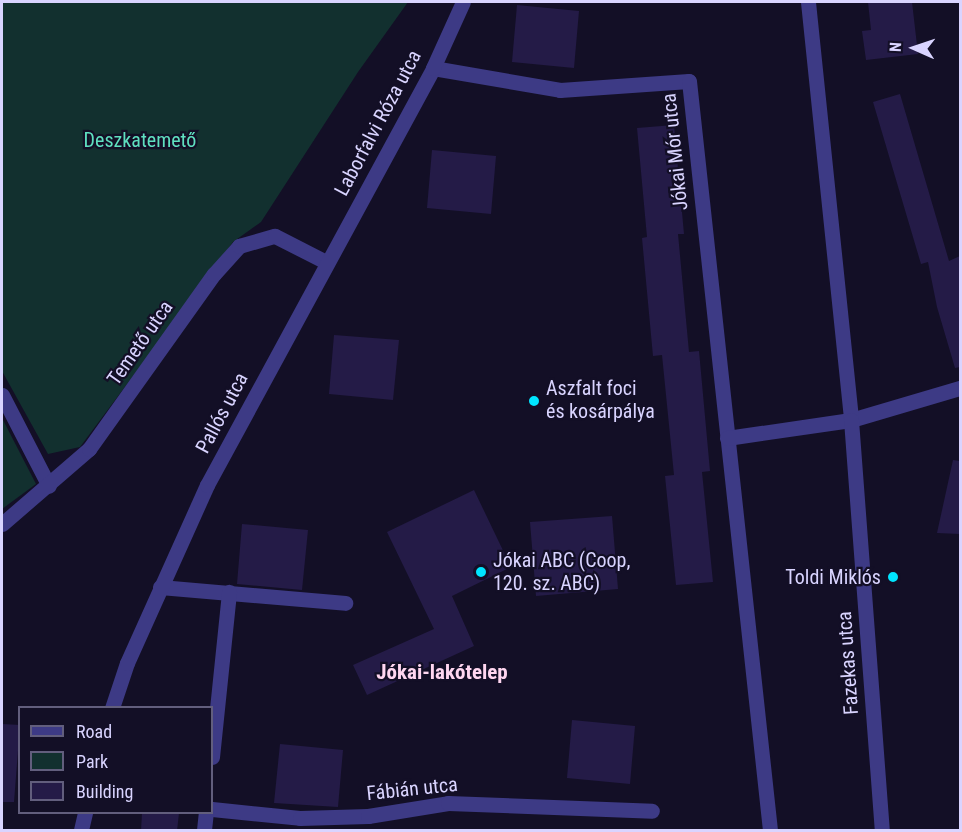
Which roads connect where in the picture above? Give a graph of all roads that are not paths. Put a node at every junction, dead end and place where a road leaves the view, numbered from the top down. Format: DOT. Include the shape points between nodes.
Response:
graph roads {
  1 [pos="463,2"];
  2 [pos="808,2"];
  3 [pos="433,68"];
  4 [pos="326,262"];
  5 [pos="960,388"];
  6 [pos="2,394"];
  7 [pos="851,420"];
  8 [pos="727,438"];
  9 [pos="49,486"];
  10 [pos="2,525"];
  11 [pos="160,587"];
  12 [pos="229,592"];
  13 [pos="345,603"];
  14 [pos="113,706"];
  15 [pos="213,747"];
  16 [pos="213,809"];
  17 [pos="652,811"];
  18 [pos="85,814"];
  19 [pos="206,814"];
  20 [pos="81,831"];
  21 [pos="204,831"];
  22 [pos="770,831"];
  23 [pos="882,831"];
  1 -- 3 [label="street, Laborfalvi Róza utca"];
  2 -- 7 [label="street"];
  3 -- 4 [label="street, Laborfalvi Róza utca"];
  3 -- 8 [label="street, Jókai Mór utca" via="560,90 689,81"];
  4 -- 9 [label="street, Temető utca" via="275,236 239,246 214,274 89,450"];
  4 -- 11 [label="street, Pallós utca" via="207,485"];
  5 -- 7 [label="street"];
  6 -- 9 [label="street"];
  7 -- 8 [label="street"];
  7 -- 23 [label="street, Fazekas utca"];
  8 -- 22 [label="street"];
  9 -- 10 [label="street, Temető utca"];
  11 -- 12 [label="street"];
  11 -- 14 [label="street, Pallós utca"];
  12 -- 13 [label="street"];
  12 -- 15 [label="street"];
  16 -- 17 [label="street, Fábián utca" via="300,818 368,816 448,803"];
  18 -- 20 [label="street"];
  19 -- 21 [label="street"];
}
